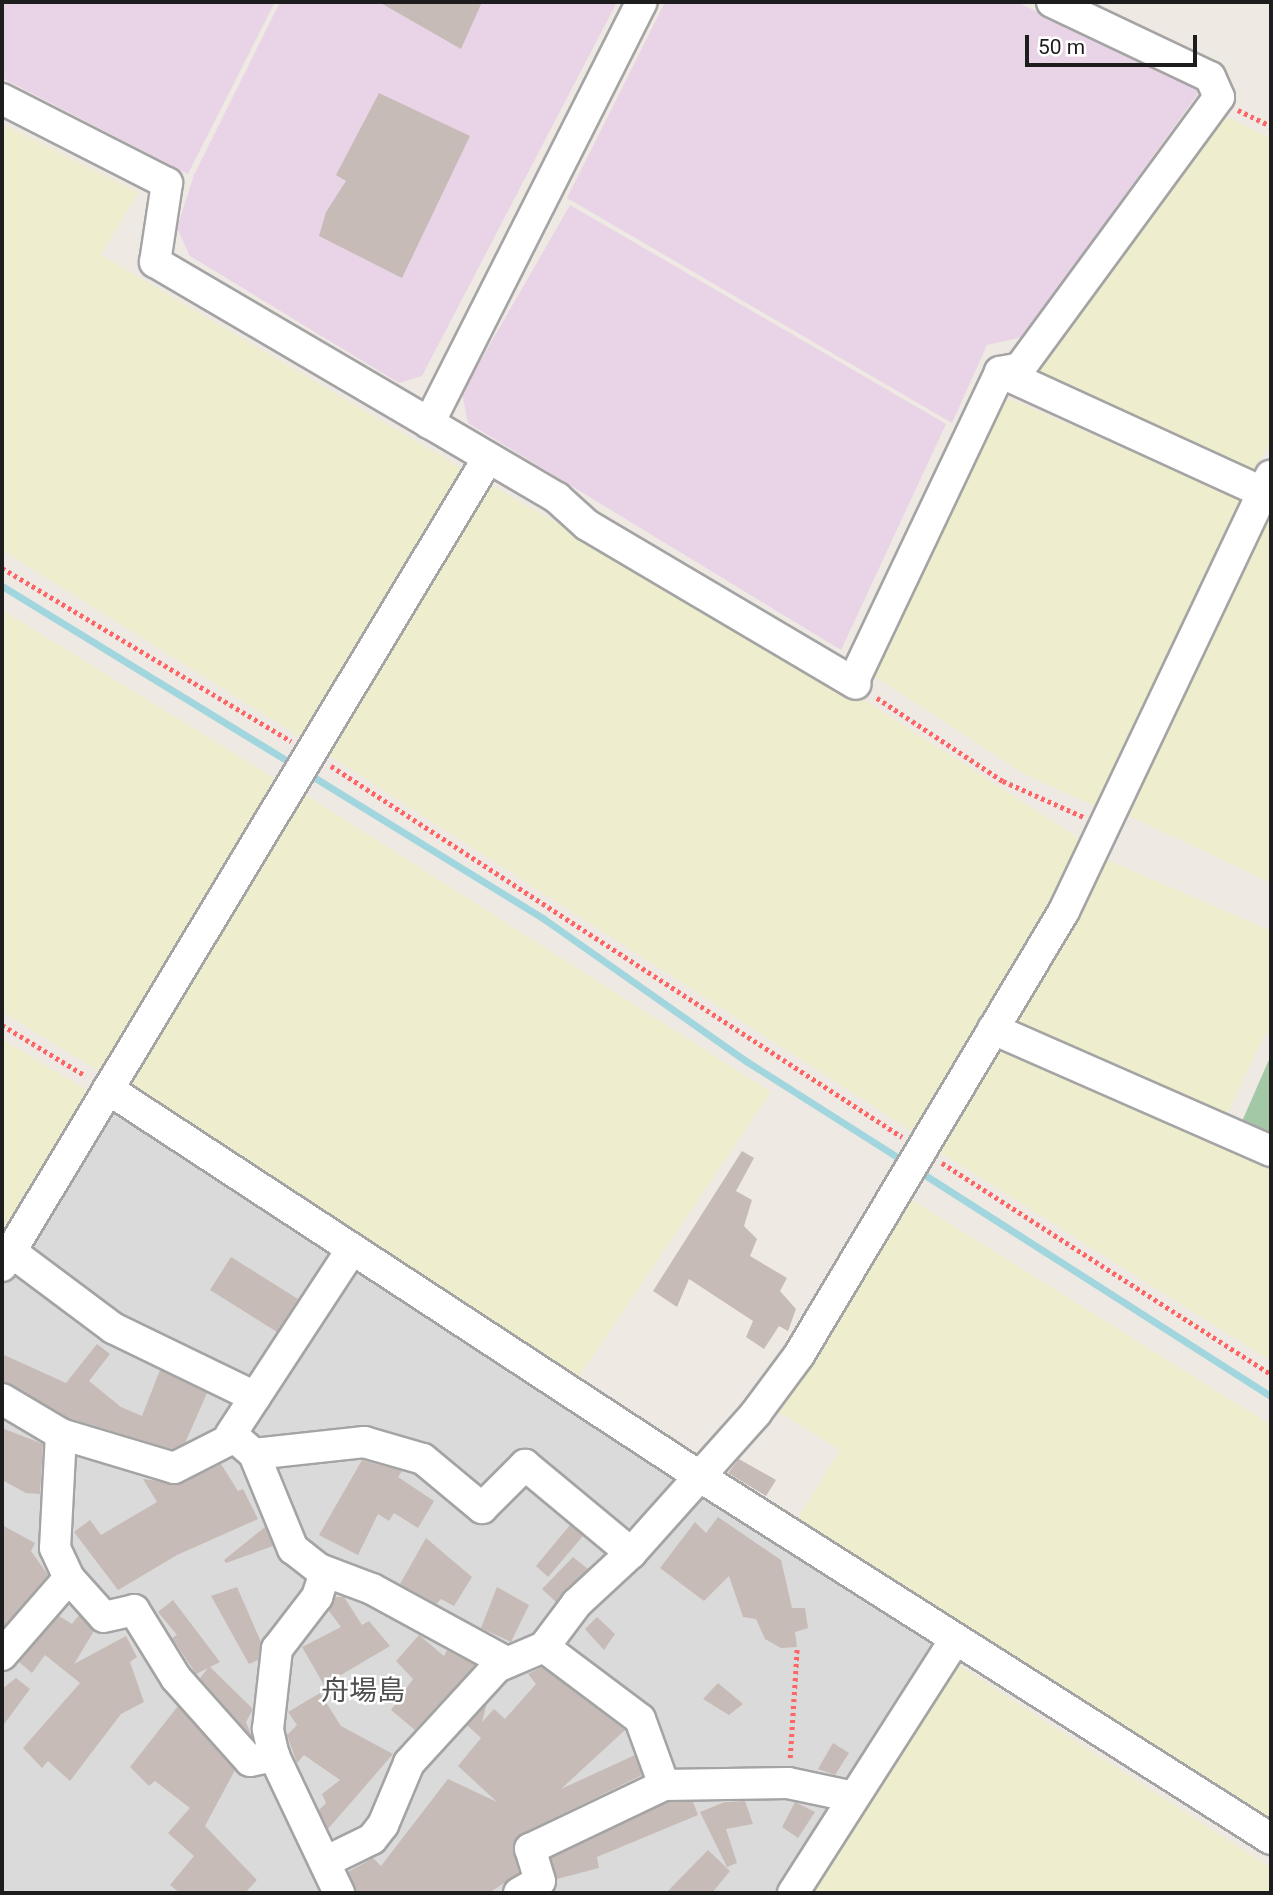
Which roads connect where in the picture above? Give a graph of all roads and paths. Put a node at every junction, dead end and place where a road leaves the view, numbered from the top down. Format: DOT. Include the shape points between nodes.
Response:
graph roads {
  1 [pos="642,2"];
  2 [pos="1052,2"];
  3 [pos="2,99"];
  4 [pos="1217,100"];
  5 [pos="1271,126"];
  6 [pos="1000,372"];
  7 [pos="429,423"];
  8 [pos="488,458"];
  9 [pos="1269,488"];
  10 [pos="2,568"];
  11 [pos="855,683"];
  12 [pos="311,752"];
  13 [pos="1107,827"];
  14 [pos="2,1025"];
  15 [pos="993,1029"];
  16 [pos="108,1090"];
  17 [pos="1271,1151"];
  18 [pos="918,1162"];
  19 [pos="352,1249"];
  20 [pos="6,1258"];
  21 [pos="1271,1374"];
  22 [pos="255,1397"];
  23 [pos="2,1399"];
  24 [pos="61,1434"];
  25 [pos="245,1445"];
  26 [pos="696,1474"];
  27 [pos="631,1553"];
  28 [pos="325,1572"];
  29 [pos="69,1578"];
  30 [pos="955,1640"];
  31 [pos="544,1647"];
  32 [pos="797,1647"];
  33 [pos="2,1656"];
  34 [pos="506,1661"];
  35 [pos="274,1756"];
  36 [pos="788,1783"];
  37 [pos="664,1784"];
  38 [pos="854,1797"];
  39 [pos="1271,1839"];
  40 [pos="325,1862"];
  41 [pos="339,1893"];
  42 [pos="519,1893"];
  43 [pos="793,1893"];
  1 -- 7 [label="street"];
  2 -- 4 [label="street" via="1210,76"];
  3 -- 7 [label="street" via="167,183 155,262"];
  4 -- 5 [label="path"];
  4 -- 6 [label="street" via="1020,368"];
  6 -- 9 [label="street"];
  6 -- 11 [label="street"];
  7 -- 8 [label="street"];
  8 -- 11 [label="street" via="557,498 587,525"];
  8 -- 12 [label="street"];
  9 -- 13 [label="street"];
  10 -- 12 [label="path"];
  11 -- 13 [label="path" via="1003,781"];
  12 -- 16 [label="street"];
  12 -- 18 [label="path"];
  13 -- 15 [label="street"];
  14 -- 16 [label="path"];
  15 -- 17 [label="street"];
  15 -- 18 [label="street"];
  16 -- 19 [label="street"];
  16 -- 20 [label="street"];
  18 -- 21 [label="path"];
  18 -- 26 [label="street" via="799,1355 756,1413"];
  19 -- 22 [label="street"];
  19 -- 26 [label="street"];
  20 -- 22 [label="street" via="113,1328"];
  22 -- 25 [label="street" via="231,1433"];
  23 -- 24 [label="street"];
  24 -- 25 [label="street" via="174,1468"];
  24 -- 29 [label="street" via="55,1548"];
  25 -- 27 [label="street" via="364,1442 423,1459 482,1508 525,1465"];
  25 -- 28 [label="street" via="293,1549"];
  26 -- 27 [label="street"];
  26 -- 30 [label="street"];
  27 -- 31 [label="street" via="577,1603"];
  28 -- 34 [label="street" via="372,1589"];
  28 -- 35 [label="street" via="317,1597 277,1649 268,1729"];
  29 -- 33 [label="street"];
  29 -- 35 [label="street" via="104,1617 134,1610 176,1678 250,1761"];
  30 -- 38 [label="street"];
  30 -- 39 [label="street"];
  31 -- 34 [label="street"];
  31 -- 37 [label="street" via="640,1719"];
  32 -- 36 [label="path"];
  34 -- 40 [label="street" via="409,1763 383,1825 372,1839"];
  35 -- 40 [label="street"];
  36 -- 37 [label="street"];
  36 -- 38 [label="street"];
  37 -- 42 [label="street" via="530,1849 540,1881"];
  38 -- 43 [label="street"];
  40 -- 41 [label="street"];
}
